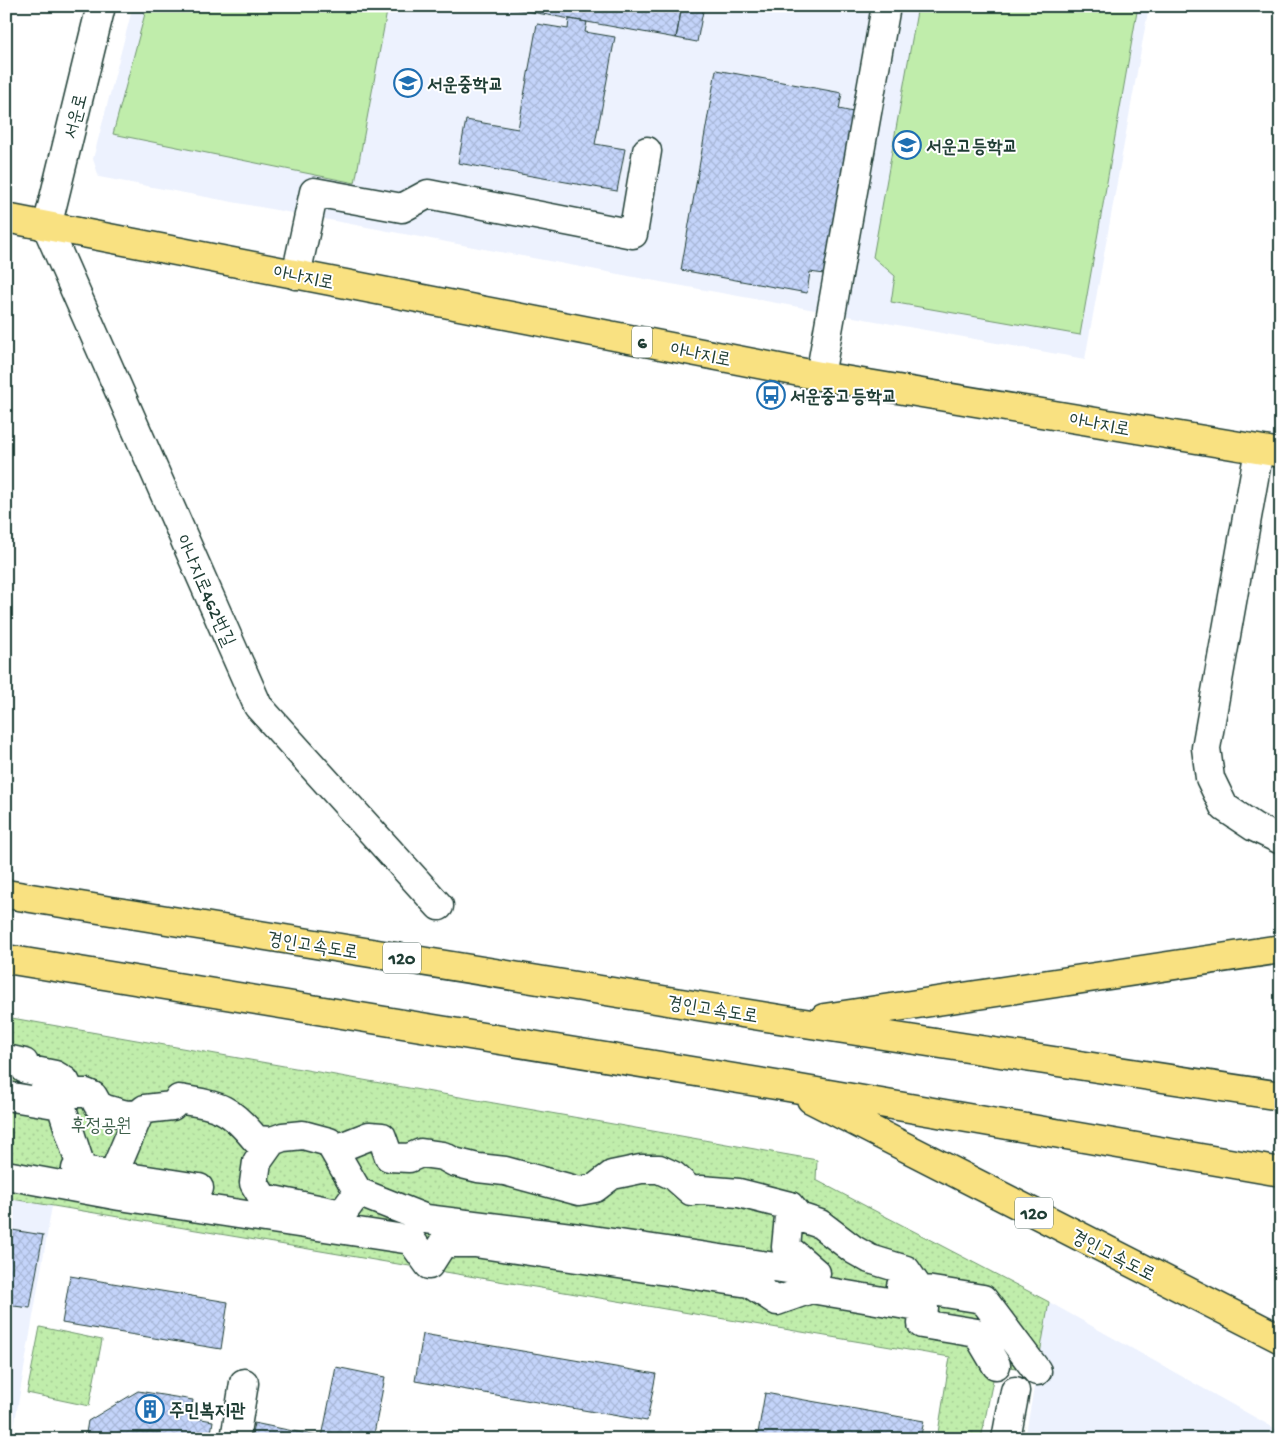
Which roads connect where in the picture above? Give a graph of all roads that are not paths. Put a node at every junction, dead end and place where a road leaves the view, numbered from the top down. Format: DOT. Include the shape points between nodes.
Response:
graph roads {
  1 [pos="101,6"];
  2 [pos="886,6"];
  3 [pos="648,150"];
  4 [pos="6,218"];
  5 [pos="47,226"];
  6 [pos="296,275"];
  7 [pos="820,376"];
  8 [pos="1270,451"];
  9 [pos="1281,840"];
  10 [pos="6,894"];
  11 [pos="439,906"];
  12 [pos="1281,949"];
  13 [pos="6,959"];
  14 [pos="798,1022"];
  15 [pos="6,1059"];
  16 [pos="6,1067"];
  17 [pos="788,1087"];
  18 [pos="6,1096"];
  19 [pos="1281,1096"];
  20 [pos="61,1105"];
  21 [pos="139,1114"];
  22 [pos="272,1141"];
  23 [pos="329,1142"];
  24 [pos="6,1159"];
  25 [pos="82,1170"];
  26 [pos="1281,1172"];
  27 [pos="6,1175"];
  28 [pos="113,1175"];
  29 [pos="358,1192"];
  30 [pos="262,1198"];
  31 [pos="790,1206"];
  32 [pos="815,1273"];
  33 [pos="919,1289"];
  34 [pos="1281,1339"];
  35 [pos="996,1365"];
  36 [pos="1037,1371"];
  37 [pos="244,1382"];
  38 [pos="1015,1392"];
  39 [pos="235,1439"];
  40 [pos="1006,1439"];
  1 -- 5 [label="street, 서운로"];
  2 -- 7 [label="street"];
  3 -- 6 [label="street" via="633,234 428,194 402,208 314,192"];
  4 -- 5 [label="main road, 아나지로 / 6"];
  5 -- 6 [label="main road, 아나지로 / 6"];
  5 -- 11 [label="street, 아나지로462번길" via="258,706"];
  6 -- 7 [label="main road, 아나지로 / 6"];
  7 -- 8 [label="main road, 아나지로 / 6"];
  8 -- 9 [label="street" via="1206,748 1210,778 1224,807"];
  10 -- 14 [label="main road, 경인고속도로 / 120"];
  12 -- 14 [label="main road, 경인고속도로 / 120"];
  13 -- 17 [label="main road, 경인고속도로 / 120"];
  14 -- 19 [label="main road, 경인고속도로 / 120"];
  15 -- 21 [label="street" via="24,1063 26,1069 55,1075 65,1081 71,1093 93,1096 105,1109 126,1115"];
  16 -- 20 [label="street" via="58,1090"];
  17 -- 26 [label="main road, 경인고속도로 / 120"];
  17 -- 34 [label="main road, 경인고속도로 / 120"];
  18 -- 20 [label="street"];
  20 -- 25 [label="street"];
  21 -- 22 [label="street" via="145,1109 172,1106 180,1099 212,1105 243,1124 256,1140"];
  21 -- 28 [label="street"];
  22 -- 23 [label="street" via="303,1135"];
  22 -- 30 [label="street" via="257,1162 254,1182"];
  23 -- 29 [label="street"];
  23 -- 31 [label="street" via="336,1149 369,1136 382,1137 389,1157 409,1158 421,1153 443,1156 462,1164 579,1191 595,1188 612,1175 658,1169 674,1176 692,1191 739,1193"];
  24 -- 25 [label="street"];
  25 -- 28 [label="street"];
  27 -- 35 [label="street" via="120,1196 411,1240 429,1266 443,1243 475,1243 749,1283 777,1301 811,1289 924,1308 922,1324 977,1333"];
  28 -- 30 [label="street"];
  29 -- 30 [label="street" via="342,1214"];
  29 -- 32 [label="street" via="426,1220 579,1238"];
  31 -- 32 [label="street" via="786,1247"];
  31 -- 33 [label="street" via="799,1217 820,1224 870,1259 906,1270"];
  32 -- 33 [label="street"];
  33 -- 36 [label="street" via="983,1299"];
  37 -- 39 [label="street"];
  38 -- 40 [label="street"];
}
